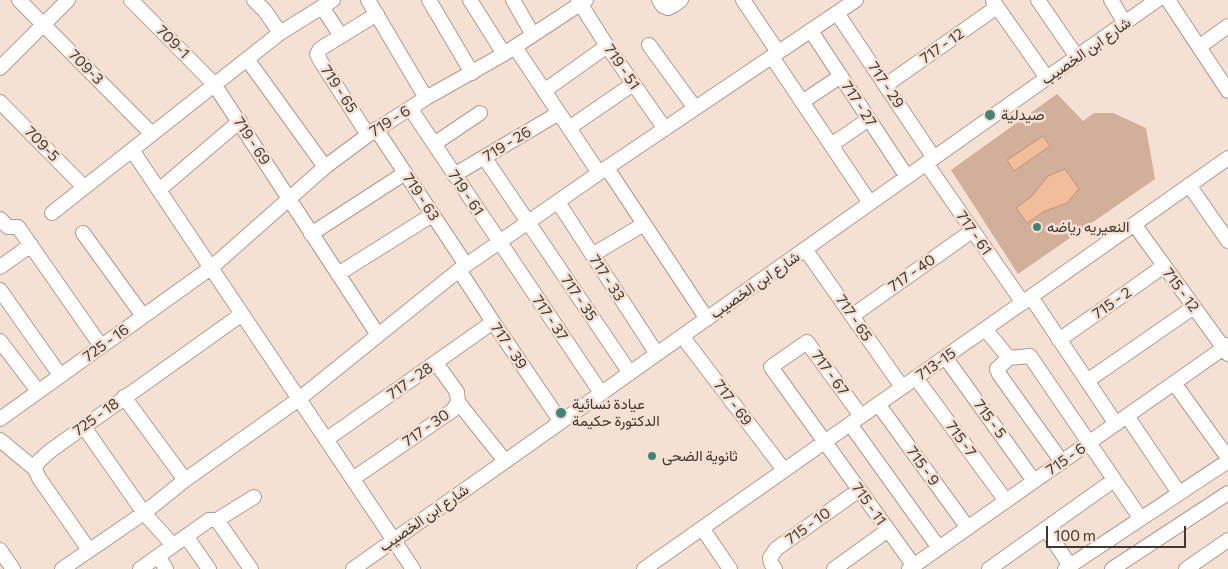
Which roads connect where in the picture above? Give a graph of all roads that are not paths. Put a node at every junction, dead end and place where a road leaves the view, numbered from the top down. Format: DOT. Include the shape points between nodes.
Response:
graph roads {
  1 [pos="19,0"];
  2 [pos="68,0"];
  3 [pos="131,0"];
  4 [pos="254,0"];
  5 [pos="368,0"];
  6 [pos="429,0"];
  7 [pos="470,0"];
  8 [pos="513,0"];
  9 [pos="659,0"];
  10 [pos="682,0"];
  11 [pos="1038,0"];
  12 [pos="1111,0"];
  13 [pos="1157,0"];
  14 [pos="1168,0"];
  15 [pos="582,1"];
  16 [pos="749,2"];
  17 [pos="328,3"];
  18 [pos="995,4"];
  19 [pos="845,5"];
  20 [pos="266,6"];
  21 [pos="377,14"];
  22 [pos="1125,22"];
  23 [pos="43,24"];
  24 [pos="1228,26"];
  25 [pos="811,30"];
  26 [pos="280,33"];
  27 [pos="533,35"];
  28 [pos="341,36"];
  29 [pos="649,45"];
  30 [pos="607,46"];
  31 [pos="1198,47"];
  32 [pos="510,50"];
  33 [pos="775,54"];
  34 [pos="1077,57"];
  35 [pos="247,59"];
  36 [pos="0,68"];
  37 [pos="472,72"];
  38 [pos="841,76"];
  39 [pos="1047,78"];
  40 [pos="214,84"];
  41 [pos="633,84"];
  42 [pos="886,85"];
  43 [pos="1227,89"];
  44 [pos="544,91"];
  45 [pos="426,98"];
  46 [pos="0,102"];
  47 [pos="802,102"];
  48 [pos="410,108"];
  49 [pos="695,108"];
  50 [pos="480,113"];
  51 [pos="559,113"];
  52 [pos="869,119"];
  53 [pos="240,121"];
  54 [pos="569,128"];
  55 [pos="665,129"];
  56 [pos="372,132"];
  57 [pos="152,134"];
  58 [pos="434,144"];
  59 [pos="831,145"];
  60 [pos="132,150"];
  61 [pos="484,157"];
  62 [pos="930,161"];
  63 [pos="1226,163"];
  64 [pos="325,167"];
  65 [pos="603,170"];
  66 [pos="405,173"];
  67 [pos="454,175"];
  68 [pos="907,177"];
  69 [pos="1189,185"];
  70 [pos="84,187"];
  71 [pos="159,190"];
  72 [pos="289,198"];
  73 [pos="558,202"];
  74 [pos="870,203"];
  75 [pos="52,213"];
  76 [pos="432,215"];
  77 [pos="528,222"];
  78 [pos="4,223"];
  79 [pos="644,224"];
  80 [pos="1134,224"];
  81 [pos="972,231"];
  82 [pos="83,233"];
  83 [pos="311,234"];
  84 [pos="1228,241"];
  85 [pos="499,242"];
  86 [pos="31,245"];
  87 [pos="805,249"];
  88 [pos="592,255"];
  89 [pos="1164,266"];
  90 [pos="0,267"];
  91 [pos="462,267"];
  92 [pos="212,268"];
  93 [pos="338,274"];
  94 [pos="0,290"];
  95 [pos="1027,300"];
  96 [pos="1194,307"];
  97 [pos="242,314"];
  98 [pos="143,316"];
  99 [pos="852,316"];
  100 [pos="707,319"];
  101 [pos="493,322"];
  102 [pos="984,329"];
  103 [pos="378,335"];
  104 [pos="682,336"];
  105 [pos="1060,340"];
  106 [pos="0,341"];
  107 [pos="101,346"];
  108 [pos="1226,349"];
  109 [pos="657,354"];
  110 [pos="945,357"];
  111 [pos="1008,358"];
  112 [pos="436,363"];
  113 [pos="630,373"];
  114 [pos="60,375"];
  115 [pos="916,378"];
  116 [pos="1087,381"];
  117 [pos="1174,383"];
  118 [pos="902,388"];
  119 [pos="38,391"];
  120 [pos="601,394"];
  121 [pos="124,397"];
  122 [pos="299,399"];
  123 [pos="458,402"];
  124 [pos="878,404"];
  125 [pos="1127,416"];
  126 [pos="0,418"];
  127 [pos="856,420"];
  128 [pos="561,422"];
  129 [pos="1116,424"];
  130 [pos="84,427"];
  131 [pos="327,439"];
  132 [pos="0,440"];
  133 [pos="825,441"];
  134 [pos="1089,442"];
  135 [pos="1228,460"];
  136 [pos="505,462"];
  137 [pos="1062,462"];
  138 [pos="35,469"];
  139 [pos="784,470"];
  140 [pos="354,478"];
  141 [pos="186,480"];
  142 [pos="1114,480"];
  143 [pos="1034,481"];
  144 [pos="859,490"];
  145 [pos="1179,493"];
  146 [pos="1228,493"];
  147 [pos="254,497"];
  148 [pos="1006,501"];
  149 [pos="144,513"];
  150 [pos="1141,519"];
  151 [pos="217,520"];
  152 [pos="702,528"];
  153 [pos="968,528"];
  154 [pos="1046,529"];
  155 [pos="888,530"];
  156 [pos="186,536"];
  157 [pos="394,540"];
  158 [pos="1228,540"];
  159 [pos="173,545"];
  160 [pos="939,548"];
  161 [pos="0,550"];
  162 [pos="89,550"];
  163 [pos="158,556"];
  164 [pos="648,568"];
  165 [pos="911,568"];
  166 [pos="1068,568"];
  167 [pos="13,569"];
  168 [pos="62,569"];
  169 [pos="140,569"];
  170 [pos="166,569"];
  171 [pos="209,569"];
  172 [pos="251,569"];
  173 [pos="353,569"];
  174 [pos="413,569"];
  175 [pos="730,569"];
  176 [pos="775,569"];
  177 [pos="834,569"];
  178 [pos="989,569"];
  179 [pos="1112,569"];
  180 [pos="1186,569"];
  1 -- 23 [label="street, 709-3"];
  2 -- 23 [label="street"];
  3 -- 40 [label="street, 709-1"];
  4 -- 20 [label="street"];
  5 -- 21 [label="street"];
  6 -- 37 [label="street"];
  7 -- 32 [label="street"];
  8 -- 27 [label="street"];
  9 -- 10 [label="street" via="668,8"];
  11 -- 34 [label="street"];
  12 -- 22 [label="street"];
  13 -- 22 [label="street, شارع ابن الخصيب"];
  14 -- 31 [label="street"];
  15 -- 27 [label="street, 719 - 6"];
  15 -- 30 [label="street, 719 - 51"];
  16 -- 33 [label="street"];
  17 -- 26 [label="street"];
  17 -- 28 [label="street"];
  18 -- 39 [label="street"];
  18 -- 42 [label="street, 717 - 12"];
  19 -- 25 [label="street"];
  19 -- 42 [label="street, 717 - 29"];
  20 -- 26 [label="street"];
  21 -- 28 [label="street, 719 - 65"];
  21 -- 45 [label="street"];
  22 -- 34 [label="street, شارع ابن الخصيب"];
  23 -- 36 [label="street"];
  23 -- 57 [label="street, 709-3"];
  24 -- 31 [label="street"];
  25 -- 33 [label="street"];
  25 -- 38 [label="street, 717 - 27"];
  26 -- 35 [label="street"];
  27 -- 32 [label="street, 719 - 6"];
  28 -- 56 [label="street, 719 - 65" via="320,48 317,54"];
  29 -- 49 [label="street"];
  30 -- 41 [label="street, 719 - 51"];
  30 -- 44 [label="street"];
  31 -- 43 [label="street"];
  32 -- 37 [label="street, 719 - 6"];
  32 -- 44 [label="street"];
  33 -- 47 [label="street"];
  33 -- 49 [label="street"];
  34 -- 39 [label="street, شارع ابن الخصيب"];
  35 -- 40 [label="street"];
  35 -- 64 [label="street"];
  37 -- 45 [label="street, 719 - 6"];
  38 -- 47 [label="street"];
  38 -- 52 [label="street, 717 - 27"];
  39 -- 62 [label="street, شارع ابن الخصيب"];
  40 -- 53 [label="street, 719 - 69"];
  40 -- 57 [label="street"];
  41 -- 54 [label="street"];
  41 -- 55 [label="street, 719 - 51"];
  42 -- 62 [label="street, 717 - 29"];
  44 -- 51 [label="street"];
  45 -- 48 [label="street, 719 - 6"];
  46 -- 70 [label="street, 709-5"];
  47 -- 59 [label="street"];
  48 -- 56 [label="street, 719 - 6"];
  48 -- 58 [label="street, 719 - 61"];
  49 -- 55 [label="street"];
  50 -- 58 [label="street"];
  51 -- 54 [label="street"];
  51 -- 61 [label="street, 719 - 26"];
  52 -- 59 [label="street"];
  52 -- 68 [label="street, 717 - 27"];
  53 -- 71 [label="street"];
  53 -- 72 [label="street, 719 - 69"];
  54 -- 65 [label="street"];
  55 -- 65 [label="street"];
  56 -- 64 [label="street, 719 - 6"];
  56 -- 66 [label="street, 719 - 63"];
  57 -- 60 [label="street"];
  58 -- 67 [label="street, 719 - 61"];
  59 -- 74 [label="street"];
  60 -- 70 [label="street"];
  60 -- 71 [label="street"];
  61 -- 67 [label="street, 719 - 26"];
  61 -- 77 [label="street, 717 - 35"];
  62 -- 68 [label="street, شارع ابن الخصيب"];
  62 -- 81 [label="street, 717 - 61"];
  63 -- 69 [label="street, 713-15"];
  64 -- 72 [label="street, 719 - 6"];
  65 -- 73 [label="street"];
  65 -- 79 [label="street"];
  66 -- 76 [label="street, 719 - 63"];
  66 -- 83 [label="street"];
  67 -- 85 [label="street, 719 - 61"];
  68 -- 74 [label="street, شارع ابن الخصيب"];
  69 -- 80 [label="street, 713-15"];
  69 -- 84 [label="street"];
  70 -- 75 [label="street"];
  71 -- 92 [label="street"];
  72 -- 83 [label="street, 719 - 69"];
  72 -- 92 [label="street, 719 - 6"];
  73 -- 77 [label="street"];
  73 -- 88 [label="street, 717 - 33"];
  74 -- 87 [label="street, شارع ابن الخصيب"];
  76 -- 91 [label="street, 719 - 63"];
  76 -- 93 [label="street"];
  77 -- 85 [label="street"];
  77 -- 113 [label="street, 717 - 35"];
  78 -- 86 [label="street" via="18,227"];
  79 -- 88 [label="street"];
  79 -- 100 [label="street"];
  80 -- 89 [label="street, 715 - 12"];
  80 -- 95 [label="street, 713-15"];
  81 -- 95 [label="street, 717 - 61"];
  81 -- 99 [label="street, 717 - 40"];
  82 -- 98 [label="street"];
  83 -- 93 [label="street, 719 - 69"];
  85 -- 91 [label="street"];
  85 -- 120 [label="street, 717 - 37"];
  86 -- 90 [label="street"];
  86 -- 107 [label="street"];
  87 -- 99 [label="street, 717 - 65"];
  87 -- 100 [label="street, شارع ابن الخصيب"];
  88 -- 109 [label="street, 717 - 33"];
  89 -- 96 [label="street, 715 - 12"];
  89 -- 105 [label="street, 715 - 2"];
  91 -- 101 [label="street, 717 - 39"];
  91 -- 103 [label="street"];
  92 -- 97 [label="street"];
  92 -- 98 [label="street, 725 - 16"];
  93 -- 103 [label="street, 719 - 69"];
  94 -- 114 [label="street"];
  95 -- 102 [label="street, 713-15"];
  95 -- 105 [label="street"];
  96 -- 108 [label="street, 715 - 12"];
  96 -- 116 [label="street"];
  97 -- 121 [label="street, 725 - 18"];
  97 -- 122 [label="street"];
  98 -- 107 [label="street, 725 - 16"];
  99 -- 118 [label="street, 717 - 65"];
  100 -- 104 [label="street, شارع ابن الخصيب"];
  101 -- 112 [label="street, 717 - 28"];
  101 -- 128 [label="street, 717 - 39"];
  102 -- 110 [label="street, 713-15"];
  102 -- 111 [label="street"];
  103 -- 122 [label="street"];
  104 -- 109 [label="street, شارع ابن الخصيب"];
  104 -- 139 [label="street, 717 - 69"];
  105 -- 116 [label="street"];
  106 -- 119 [label="street"];
  107 -- 114 [label="street, 725 - 16"];
  108 -- 117 [label="street, 715 - 6"];
  109 -- 113 [label="street, شارع ابن الخصيب"];
  110 -- 115 [label="street, 713-15"];
  110 -- 143 [label="street, 715 - 5"];
  111 -- 134 [label="street" via="1030,356"];
  111 -- 137 [label="street" via="997,369 999,374"];
  112 -- 123 [label="street, 717 - 30" via="457,392"];
  112 -- 131 [label="street, 717 - 28"];
  113 -- 120 [label="street, شارع ابن الخصيب"];
  114 -- 119 [label="street, 725 - 16"];
  115 -- 118 [label="street, 713-15"];
  115 -- 148 [label="street, 715 -7"];
  116 -- 129 [label="street"];
  117 -- 125 [label="street, 715 - 6"];
  117 -- 135 [label="street"];
  118 -- 124 [label="street, 713-15"];
  119 -- 126 [label="street, 725 - 16"];
  120 -- 128 [label="street, شارع ابن الخصيب"];
  121 -- 130 [label="street, 725 - 18"];
  121 -- 141 [label="street"];
  122 -- 131 [label="street"];
  122 -- 141 [label="street"];
  123 -- 136 [label="street"];
  123 -- 140 [label="street, 717 - 30" via="453,410"];
  124 -- 127 [label="street, 713-15"];
  124 -- 153 [label="street, 715 - 9"];
  125 -- 129 [label="street, 715 - 6"];
  125 -- 145 [label="street"];
  127 -- 133 [label="street, 713-15"];
  127 -- 133 [label="street, 717 - 67" via="807,342 771,367"];
  127 -- 160 [label="street"];
  128 -- 136 [label="street, شارع ابن الخصيب"];
  129 -- 134 [label="street, 715 - 6"];
  130 -- 138 [label="street, 725 - 18" via="50,451"];
  130 -- 149 [label="street"];
  131 -- 140 [label="street"];
  132 -- 138 [label="street"];
  133 -- 139 [label="street, 713-15"];
  133 -- 144 [label="street, 715 - 11"];
  134 -- 137 [label="street, 715 - 6"];
  134 -- 142 [label="street"];
  135 -- 145 [label="street"];
  136 -- 157 [label="street, شارع ابن الخصيب"];
  137 -- 143 [label="street, 715 - 6"];
  138 -- 162 [label="street"];
  139 -- 152 [label="street, 713-15"];
  140 -- 157 [label="street"];
  141 -- 149 [label="street"];
  142 -- 150 [label="street"];
  142 -- 154 [label="street"];
  143 -- 148 [label="street, 715 - 6"];
  144 -- 155 [label="street, 715 - 11"];
  144 -- 176 [label="street, 715 - 10" via="776,549 770,558"];
  145 -- 150 [label="street"];
  146 -- 179 [label="street"];
  147 -- 151 [label="street"];
  148 -- 153 [label="street, 715 - 6"];
  149 -- 159 [label="street"];
  149 -- 162 [label="street"];
  150 -- 166 [label="street"];
  151 -- 156 [label="street" via="210,520"];
  151 -- 172 [label="street"];
  152 -- 164 [label="street, 713-15"];
  152 -- 175 [label="street"];
  153 -- 160 [label="street, 715 - 6"];
  154 -- 166 [label="street"];
  154 -- 178 [label="street"];
  155 -- 165 [label="street, 715 - 11"];
  155 -- 177 [label="street"];
  156 -- 159 [label="street"];
  156 -- 171 [label="street"];
  157 -- 173 [label="street, شارع ابن الخصيب"];
  157 -- 174 [label="street"];
  158 -- 180 [label="street"];
  159 -- 163 [label="street"];
  160 -- 165 [label="street, 715 - 6"];
  161 -- 167 [label="street"];
  162 -- 168 [label="street"];
  163 -- 169 [label="street"];
  163 -- 170 [label="street"];
}
